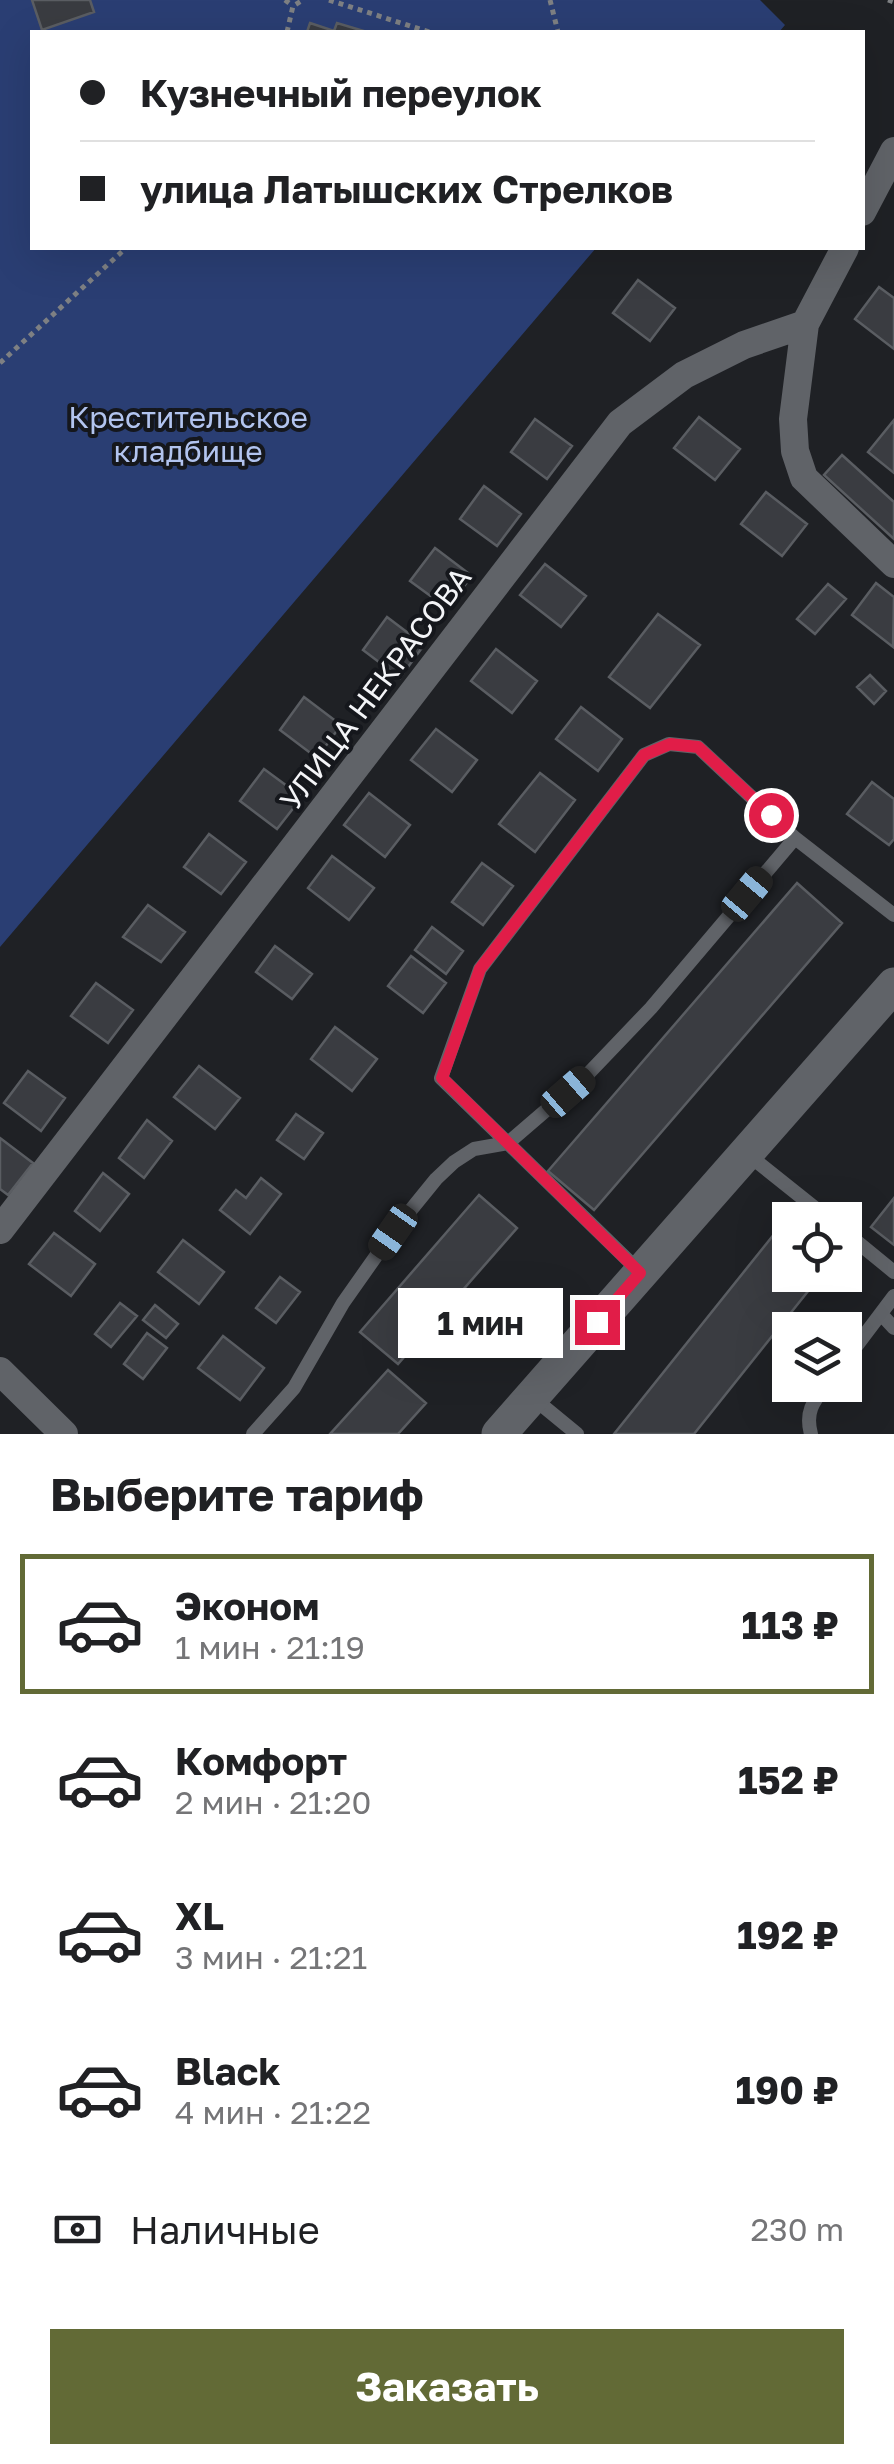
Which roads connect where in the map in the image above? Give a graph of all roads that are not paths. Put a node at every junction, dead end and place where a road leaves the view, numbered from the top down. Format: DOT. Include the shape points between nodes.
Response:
graph roads {
  1 [pos="894,151"];
  2 [pos="865,206"];
  3 [pos="843,250"];
  4 [pos="806,324"];
  5 [pos="894,564"];
  6 [pos="795,838"];
  7 [pos="894,914"];
  8 [pos="894,985"];
  9 [pos="508,1143"];
  10 [pos="746,1153"];
  11 [pos="807,1202"];
  12 [pos="0,1230"];
  13 [pos="862,1246"];
  14 [pos="894,1272"];
  15 [pos="640,1273"];
  16 [pos="894,1296"];
  17 [pos="881,1314"];
  18 [pos="894,1328"];
  19 [pos="862,1338"];
  20 [pos="0,1371"];
  21 [pos="532,1397"];
  22 [pos="812,1402"];
  23 [pos="64,1434"];
  24 [pos="253,1434"];
  25 [pos="498,1434"];
  26 [pos="577,1434"];
  27 [pos="811,1434"];
  1 -- 2 [label="street"];
  3 -- 4 [label="street"];
  4 -- 5 [label="street" via="794,419 804,478"];
  4 -- 12 [label="street, УЛИЦА НЕКРАСОВА" via="744,344 684,376 620,424"];
  6 -- 7 [label="lane"];
  6 -- 9 [label="lane" via="587,1076"];
  6 -- 9 [label="lane" via="698,747 670,744 644,755 480,969 473,987 442,1078"];
  8 -- 10 [label="street"];
  9 -- 15 [label="lane"];
  9 -- 24 [label="lane" via="474,1150 436,1180 344,1303 294,1388"];
  10 -- 11 [label="lane"];
  10 -- 15 [label="street"];
  13 -- 14 [label="lane"];
  15 -- 21 [label="street"];
  16 -- 17 [label="lane"];
  17 -- 18 [label="lane"];
  17 -- 19 [label="lane"];
  20 -- 23 [label="street"];
  21 -- 25 [label="street"];
  21 -- 26 [label="lane"];
  22 -- 27 [label="lane"];
}
